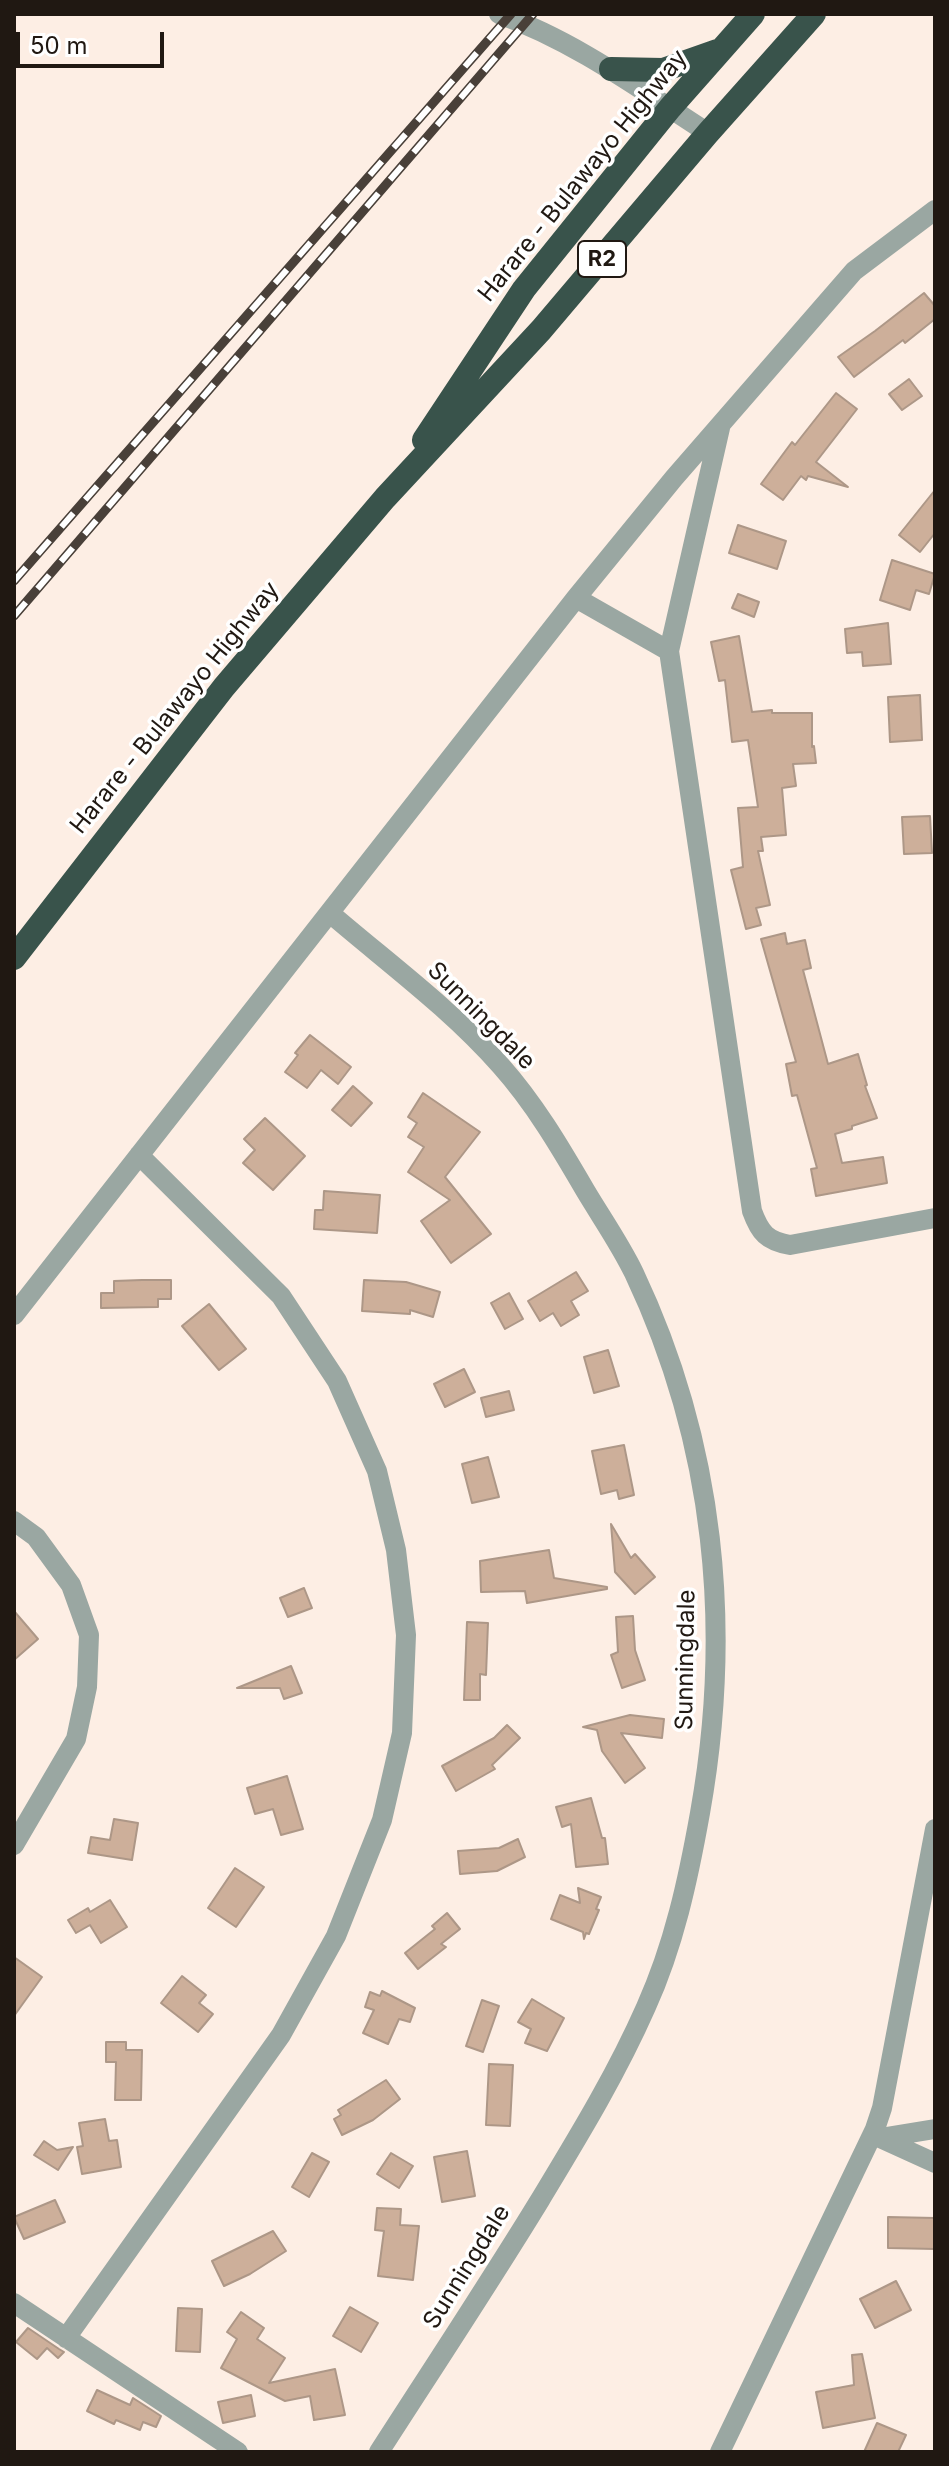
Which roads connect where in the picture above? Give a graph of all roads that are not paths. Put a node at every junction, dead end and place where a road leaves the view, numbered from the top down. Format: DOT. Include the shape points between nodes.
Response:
graph roads {
  1 [pos="499,14"];
  2 [pos="753,14"];
  3 [pos="814,14"];
  4 [pos="723,48"];
  5 [pos="611,69"];
  6 [pos="670,108"];
  7 [pos="708,133"];
  8 [pos="935,210"];
  9 [pos="722,423"];
  10 [pos="385,498"];
  11 [pos="576,598"];
  12 [pos="669,651"];
  13 [pos="331,914"];
  14 [pos="14,958"];
  15 [pos="139,1155"];
  16 [pos="935,1218"];
  17 [pos="14,1315"];
  18 [pos="14,1521"];
  19 [pos="935,1829"];
  20 [pos="14,1845"];
  21 [pos="935,2129"];
  22 [pos="878,2134"];
  23 [pos="935,2163"];
  24 [pos="14,2303"];
  25 [pos="66,2338"];
  26 [pos="238,2452"];
  27 [pos="379,2452"];
  28 [pos="720,2452"];
  1 -- 5 [label="street" via="526,22"];
  2 -- 4 [label="highway, Harare - Bulawayo Highway / R2"];
  3 -- 7 [label="highway, Harare - Bulawayo Highway / R2"];
  4 -- 5 [label="highway" via="663,70"];
  4 -- 6 [label="highway, Harare - Bulawayo Highway / R2"];
  5 -- 6 [label="street"];
  6 -- 7 [label="street"];
  6 -- 10 [label="highway, Harare - Bulawayo Highway / R2" via="524,289"];
  7 -- 10 [label="highway, Harare - Bulawayo Highway / R2" via="541,330"];
  8 -- 9 [label="street" via="854,271"];
  9 -- 11 [label="street"];
  9 -- 12 [label="street"];
  10 -- 14 [label="highway, Harare - Bulawayo Highway / R2" via="224,687"];
  11 -- 12 [label="street"];
  11 -- 13 [label="street"];
  12 -- 16 [label="street" via="752,1211 760,1231 772,1242 790,1245"];
  13 -- 15 [label="street"];
  13 -- 27 [label="street, Sunningdale" via="446,1011 502,1067 554,1138 633,1270 693,1436 712,1536 717,1627 709,1761 685,1897 647,2004 598,2105"];
  15 -- 17 [label="street"];
  15 -- 25 [label="street" via="281,1296 337,1381 377,1471 396,1550 406,1635 402,1733 382,1820 336,1936 281,2035"];
  18 -- 20 [label="street" via="36,1537 71,1585 89,1635 87,1687 76,1739"];
  19 -- 22 [label="street"];
  21 -- 22 [label="street"];
  22 -- 23 [label="street"];
  22 -- 28 [label="street"];
  24 -- 25 [label="street"];
  25 -- 26 [label="street"];
}
